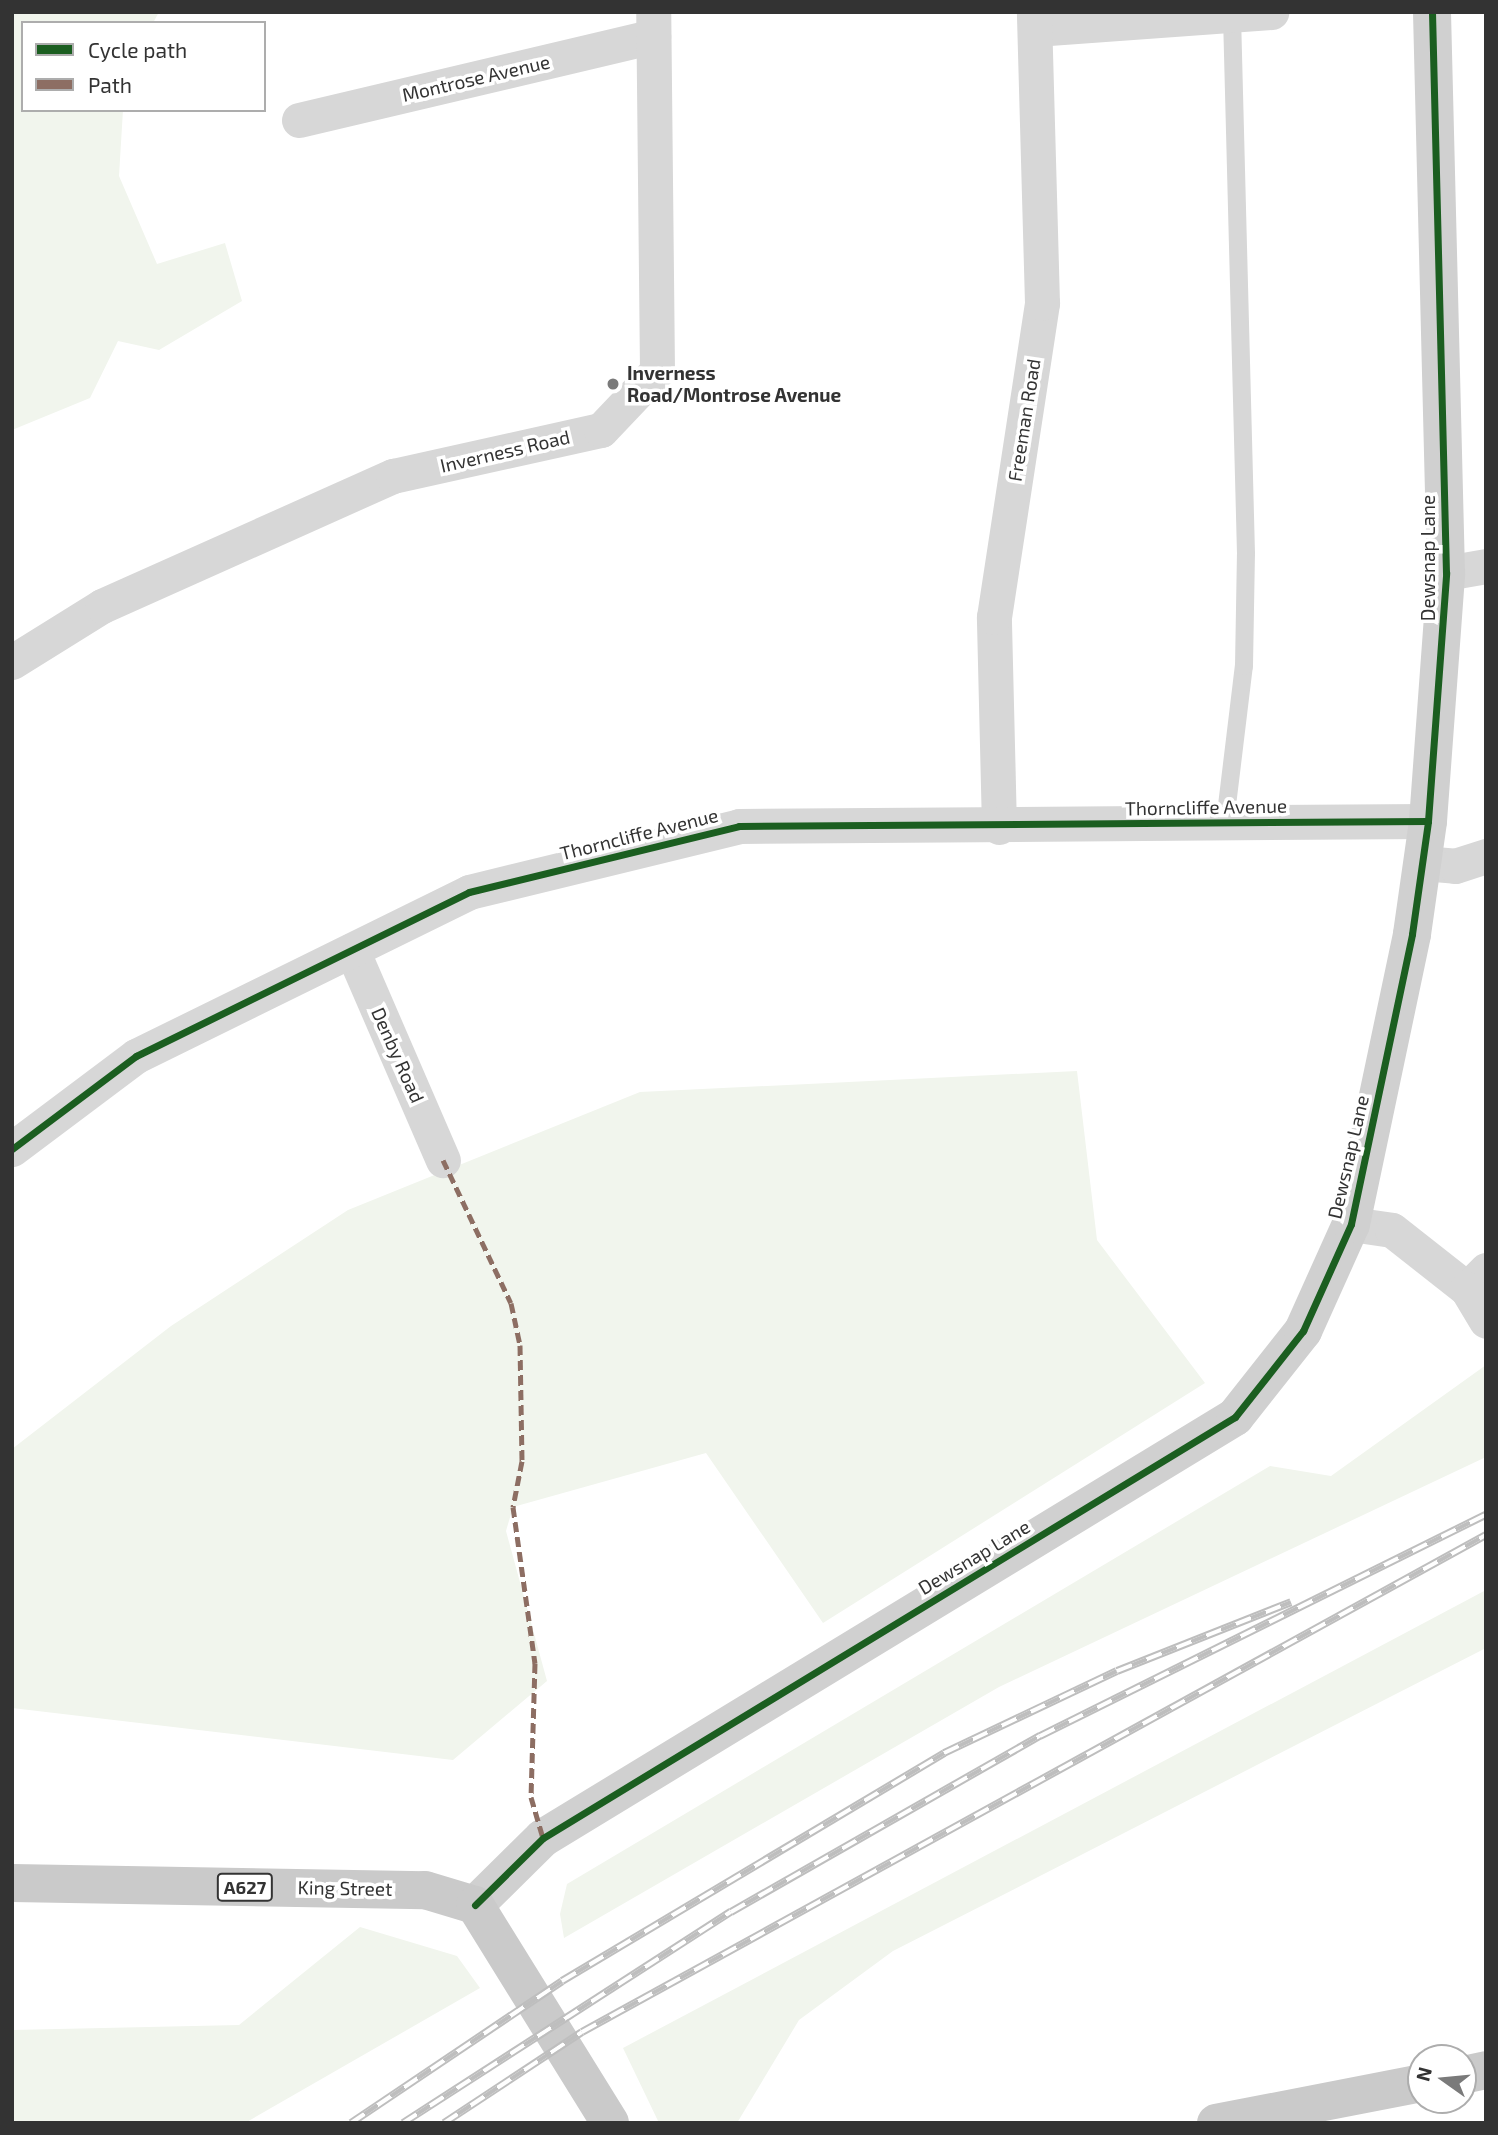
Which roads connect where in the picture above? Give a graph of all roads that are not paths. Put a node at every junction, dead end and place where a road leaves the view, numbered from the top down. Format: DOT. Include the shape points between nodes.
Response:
graph roads {
  1 [pos="1271,12"];
  2 [pos="1432,12"];
  3 [pos="1231,15"];
  4 [pos="1035,21"];
  5 [pos="653,24"];
  6 [pos="299,120"];
  7 [pos="1486,566"];
  8 [pos="1446,573"];
  9 [pos="12,662"];
  10 [pos="1428,821"];
  11 [pos="1225,822"];
  12 [pos="999,827"];
  13 [pos="1486,856"];
  14 [pos="1423,863"];
  15 [pos="352,950"];
  16 [pos="12,1149"];
  17 [pos="443,1160"];
  18 [pos="1351,1224"];
  19 [pos="1476,1279"];
  20 [pos="1486,1321"];
  21 [pos="12,1883"];
  22 [pos="475,1905"];
  23 [pos="1407,2086"];
  24 [pos="610,2123"];
  25 [pos="1216,2123"];
  1 -- 3 [label="street"];
  2 -- 8 [label="street, Dewsnap Lane"];
  3 -- 4 [label="street"];
  3 -- 11 [label="lane" via="1246,554 1244,666"];
  4 -- 12 [label="street, Freeman Road" via="1041,303 995,617"];
  5 -- 6 [label="street, Montrose Avenue"];
  5 -- 9 [label="street, Inverness Road" via="657,372 601,430 393,476 102,606"];
  7 -- 8 [label="street"];
  8 -- 10 [label="street, Dewsnap Lane"];
  10 -- 11 [label="street, Thorncliffe Avenue"];
  10 -- 14 [label="street, Dewsnap Lane"];
  11 -- 12 [label="street, Thorncliffe Avenue"];
  12 -- 15 [label="street, Thorncliffe Avenue" via="739,826 469,892"];
  13 -- 14 [label="street" via="1455,866"];
  14 -- 18 [label="street, Dewsnap Lane"];
  15 -- 16 [label="street, Thorncliffe Avenue" via="136,1056"];
  15 -- 17 [label="street, Denby Road"];
  18 -- 19 [label="street" via="1392,1230"];
  18 -- 22 [label="street, Dewsnap Lane" via="1303,1331 1235,1418 543,1838"];
  19 -- 20 [label="street"];
  21 -- 22 [label="main road, King Street / A627" via="425,1890"];
  22 -- 24 [label="main road"];
  23 -- 25 [label="main road"];
}
